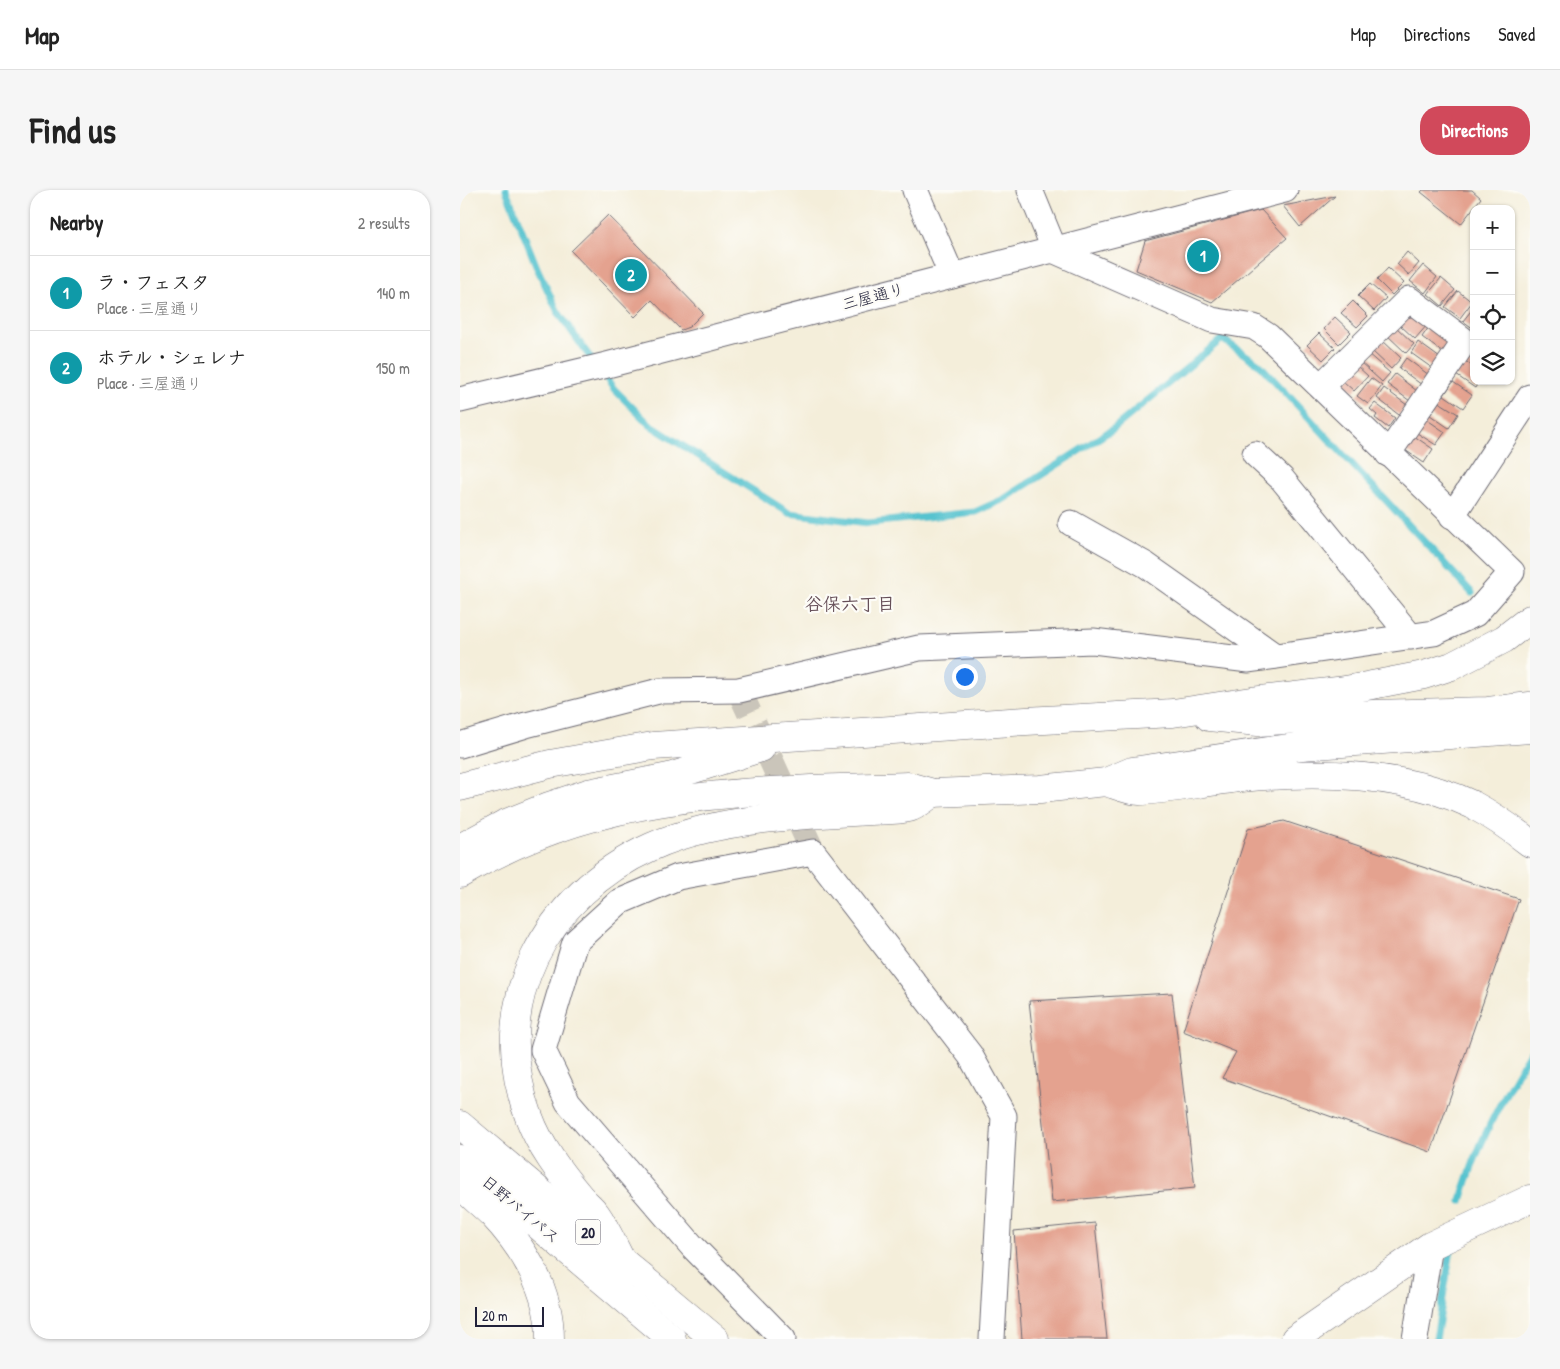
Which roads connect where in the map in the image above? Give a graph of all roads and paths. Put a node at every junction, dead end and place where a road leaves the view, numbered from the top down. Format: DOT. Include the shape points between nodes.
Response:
graph roads {
  1 [pos="915,190"];
  2 [pos="1030,190"];
  3 [pos="1285,190"];
  4 [pos="1055,251"];
  5 [pos="952,276"];
  6 [pos="1322,386"];
  7 [pos="1530,397"];
  8 [pos="460,400"];
  9 [pos="1255,454"];
  10 [pos="1388,454"];
  11 [pos="1452,516"];
  12 [pos="1071,523"];
  13 [pos="1530,619"];
  14 [pos="1411,637"];
  15 [pos="1275,656"];
  16 [pos="1530,706"];
  17 [pos="1173,713"];
  18 [pos="1530,728"];
  19 [pos="796,736"];
  20 [pos="460,745"];
  21 [pos="1106,782"];
  22 [pos="460,787"];
  23 [pos="933,793"];
  24 [pos="1530,842"];
  25 [pos="460,848"];
  26 [pos="460,874"];
  27 [pos="460,1125"];
  28 [pos="460,1159"];
  29 [pos="460,1181"];
  30 [pos="1530,1199"];
  31 [pos="1430,1246"];
  32 [pos="621,1260"];
  33 [pos="550,1339"];
  34 [pos="672,1339"];
  35 [pos="716,1339"];
  36 [pos="783,1339"];
  37 [pos="992,1339"];
  38 [pos="1295,1339"];
  39 [pos="1415,1339"];
  1 -- 5 [label="street"];
  2 -- 4 [label="street"];
  3 -- 4 [label="street, 三屋通り"];
  4 -- 5 [label="street, 三屋通り"];
  4 -- 6 [label="street" via="1212,320 1254,327"];
  5 -- 8 [label="street, 三屋通り"];
  6 -- 10 [label="street"];
  6 -- 10 [label="street" via="1409,299 1465,341"];
  7 -- 11 [label="street"];
  9 -- 14 [label="street" via="1282,479"];
  10 -- 11 [label="street"];
  11 -- 14 [label="street" via="1512,572 1474,614 1434,633"];
  12 -- 15 [label="street" via="1146,565"];
  13 -- 17 [label="main road" via="1482,652 1424,675 1346,690"];
  14 -- 15 [label="street"];
  15 -- 20 [label="street" via="1250,660 1094,641 919,648 739,690 659,691"];
  16 -- 17 [label="main road" via="1488,711 1258,722"];
  17 -- 19 [label="main road"];
  18 -- 21 [label="main road" via="1293,748 1132,771"];
  19 -- 22 [label="main road" via="634,749 550,764"];
  19 -- 25 [label="main road" via="688,772 556,803 504,824"];
  21 -- 23 [label="main road" via="1040,789"];
  21 -- 24 [label="main road" via="1137,791 1275,776 1359,776 1410,783 1472,805"];
  23 -- 26 [label="main road" via="908,786 698,796 632,808 565,826 498,852"];
  23 -- 32 [label="main road" via="910,808 763,819 678,837 653,846 605,873 571,902 552,926 529,966 520,996 515,1042 517,1077 537,1136 566,1179 596,1213"];
  27 -- 32 [label="main road, 日野バイパス / 20"];
  28 -- 34 [label="main road, 日野バイパス / 20"];
  29 -- 33 [label="main road" via="506,1229 536,1275 547,1304"];
  30 -- 31 [label="main road"];
  31 -- 38 [label="main road"];
  31 -- 39 [label="street"];
  32 -- 35 [label="main road, 日野バイパス / 20"];
  36 -- 37 [label="street" via="692,1246 568,1102 543,1050 575,942 619,902 678,877 813,852 970,1055 1004,1116"];
}
